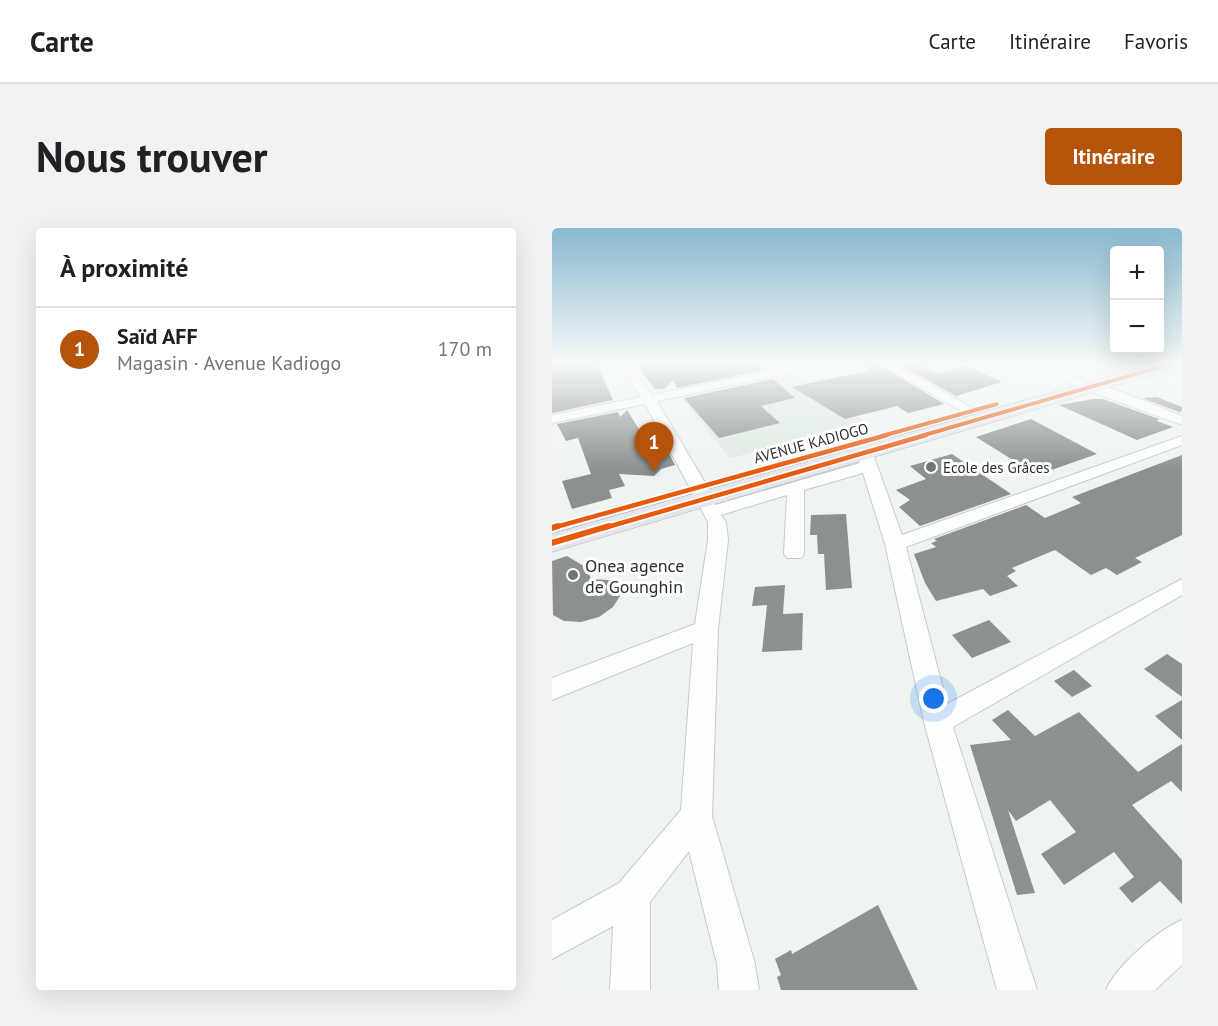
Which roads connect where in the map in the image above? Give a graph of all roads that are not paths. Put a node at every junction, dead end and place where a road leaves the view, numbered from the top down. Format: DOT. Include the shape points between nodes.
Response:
graph roads {
  1 [pos="649,399"];
  2 [pos="646,400"];
  3 [pos="950,400"];
  4 [pos="1023,400"];
  5 [pos="1042,400"];
  6 [pos="1130,400"];
  7 [pos="971,411"];
  8 [pos="552,419"];
  9 [pos="1182,421"];
  10 [pos="1182,440"];
  11 [pos="865,454"];
  12 [pos="796,487"];
  13 [pos="704,499"];
  14 [pos="552,528"];
  15 [pos="552,543"];
  16 [pos="895,544"];
  17 [pos="794,554"];
  18 [pos="1182,586"];
  19 [pos="706,629"];
  20 [pos="552,688"];
  21 [pos="938,722"];
  22 [pos="696,816"];
  23 [pos="632,896"];
  24 [pos="1182,939"];
  25 [pos="552,940"];
  26 [pos="630,990"];
  27 [pos="739,990"];
  28 [pos="1017,990"];
  29 [pos="1126,990"];
  1 -- 13 [label="street"];
  2 -- 8 [label="street"];
  3 -- 7 [label="street"];
  4 -- 7 [label="highway, AVENUE KADIOGO"];
  5 -- 11 [label="highway, AVENUE KADIOGO"];
  6 -- 9 [label="street"];
  7 -- 11 [label="highway, AVENUE KADIOGO"];
  10 -- 16 [label="street"];
  11 -- 12 [label="street"];
  11 -- 13 [label="highway, AVENUE KADIOGO"];
  11 -- 16 [label="street"];
  12 -- 13 [label="street"];
  12 -- 17 [label="street"];
  13 -- 14 [label="highway, AVENUE KADIOGO"];
  13 -- 15 [label="highway, AVENUE KADIOGO"];
  13 -- 19 [label="street" via="717,522 718,540"];
  16 -- 21 [label="street"];
  18 -- 21 [label="street"];
  19 -- 20 [label="street"];
  19 -- 22 [label="street"];
  21 -- 28 [label="street"];
  22 -- 23 [label="street"];
  22 -- 27 [label="street" via="736,963"];
  23 -- 25 [label="street"];
  23 -- 26 [label="street"];
  24 -- 29 [label="street"];
}
